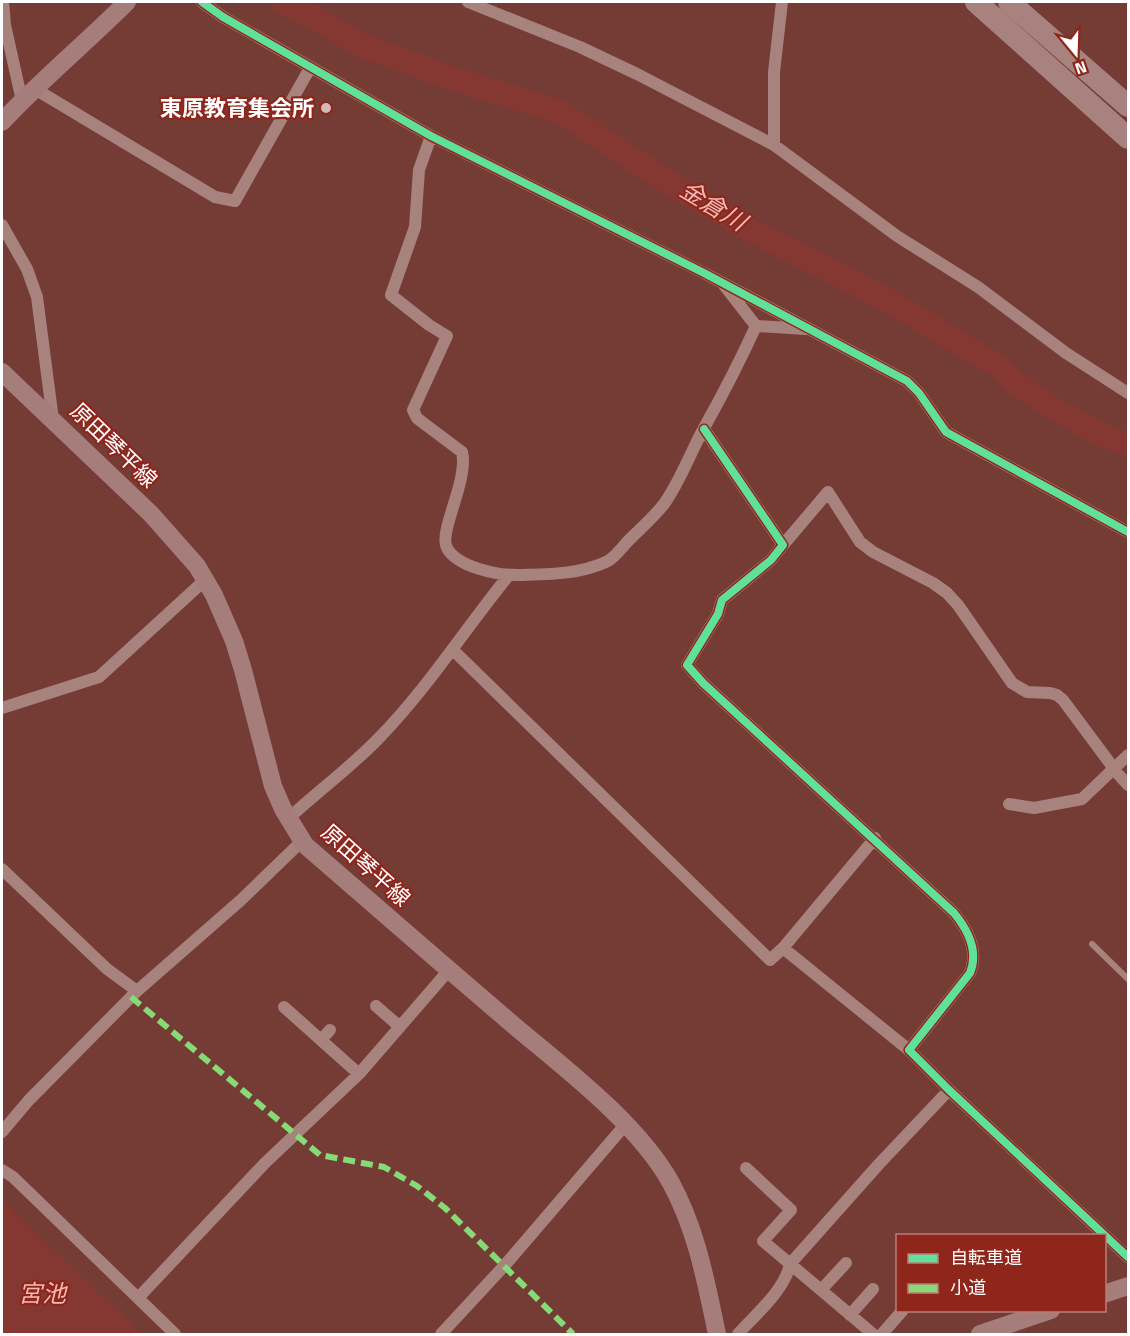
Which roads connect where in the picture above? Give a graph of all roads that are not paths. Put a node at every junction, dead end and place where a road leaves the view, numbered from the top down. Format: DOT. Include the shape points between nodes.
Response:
graph roads {
  1 [pos="3,2"];
  2 [pos="127,2"];
  3 [pos="202,2"];
  4 [pos="468,2"];
  5 [pos="782,2"];
  6 [pos="976,2"];
  7 [pos="1009,2"];
  8 [pos="310,68"];
  9 [pos="28,95"];
  10 [pos="1128,106"];
  11 [pos="2,122"];
  12 [pos="431,136"];
  13 [pos="1128,138"];
  14 [pos="774,145"];
  15 [pos="2,225"];
  16 [pos="721,282"];
  17 [pos="756,326"];
  18 [pos="810,329"];
  19 [pos="2,372"];
  20 [pos="1128,393"];
  21 [pos="52,420"];
  22 [pos="704,429"];
  23 [pos="1128,532"];
  24 [pos="783,545"];
  25 [pos="509,575"];
  26 [pos="205,580"];
  27 [pos="453,650"];
  28 [pos="2,708"];
  29 [pos="1128,755"];
  30 [pos="1114,768"];
  31 [pos="1128,785"];
  32 [pos="1009,804"];
  33 [pos="288,818"];
  34 [pos="875,838"];
  35 [pos="302,840"];
  36 [pos="2,869"];
  37 [pos="1092,944"];
  38 [pos="783,948"];
  39 [pos="449,970"];
  40 [pos="1128,978"];
  41 [pos="137,991"];
  42 [pos="376,1006"];
  43 [pos="284,1007"];
  44 [pos="400,1027"];
  45 [pos="330,1030"];
  46 [pos="321,1040"];
  47 [pos="909,1050"];
  48 [pos="359,1074"];
  49 [pos="949,1090"];
  50 [pos="625,1125"];
  51 [pos="2,1132"];
  52 [pos="746,1168"];
  53 [pos="2,1170"];
  54 [pos="1103,1234"];
  55 [pos="1106,1236"];
  56 [pos="1128,1257"];
  57 [pos="846,1263"];
  58 [pos="790,1264"];
  59 [pos="1128,1286"];
  60 [pos="873,1289"];
  61 [pos="821,1290"];
  62 [pos="1106,1293"];
  63 [pos="138,1298"];
  64 [pos="902,1312"];
  65 [pos="1048,1312"];
  66 [pos="850,1315"];
  67 [pos="175,1335"];
  68 [pos="441,1335"];
  69 [pos="717,1335"];
  70 [pos="738,1335"];
  71 [pos="873,1335"];
  72 [pos="882,1335"];
  73 [pos="980,1335"];
  1 -- 9 [label="street" via="5,26"];
  2 -- 9 [label="main road"];
  3 -- 8 [label="street"];
  4 -- 14 [label="street" via="580,47"];
  5 -- 14 [label="street" via="774,72"];
  6 -- 13 [label="highway"];
  7 -- 10 [label="highway"];
  8 -- 9 [label="street" via="235,201 214,197"];
  8 -- 12 [label="street"];
  9 -- 11 [label="main road"];
  12 -- 16 [label="street"];
  12 -- 25 [label="street" via="419,170 415,227 391,295 447,336 413,410 417,418 462,452 465,463 444,539 447,550 477,570"];
  14 -- 20 [label="street" via="897,236 978,287 1066,353"];
  15 -- 21 [label="street" via="27,269 37,297"];
  16 -- 17 [label="street"];
  16 -- 18 [label="street"];
  17 -- 18 [label="street"];
  17 -- 22 [label="street"];
  18 -- 23 [label="street" via="907,381 946,432"];
  19 -- 21 [label="main road, 原田琴平線"];
  21 -- 26 [label="main road, 原田琴平線" via="151,514"];
  22 -- 24 [label="street"];
  22 -- 25 [label="street" via="682,476 662,506 609,561 563,574"];
  24 -- 30 [label="street" via="828,492 860,542 947,592 1012,683 1027,692 1057,695"];
  24 -- 34 [label="street" via="771,560 722,600 718,614 687,665"];
  25 -- 27 [label="street"];
  26 -- 28 [label="street" via="99,677"];
  26 -- 33 [label="main road, 原田琴平線" via="234,641 273,786"];
  27 -- 33 [label="street" via="377,740"];
  27 -- 38 [label="street" via="770,960"];
  29 -- 30 [label="street"];
  30 -- 31 [label="street"];
  30 -- 32 [label="street" via="1082,799 1034,808"];
  33 -- 35 [label="main road, 原田琴平線"];
  34 -- 38 [label="street"];
  34 -- 47 [label="street" via="954,913 965,926 974,955 970,973"];
  35 -- 39 [label="main road, 原田琴平線"];
  35 -- 41 [label="street" via="241,900"];
  36 -- 41 [label="street" via="107,969"];
  37 -- 40 [label="lane"];
  38 -- 47 [label="street"];
  39 -- 44 [label="street"];
  39 -- 50 [label="main road, 原田琴平線" via="604,1102"];
  41 -- 51 [label="street"];
  42 -- 44 [label="street"];
  43 -- 46 [label="street"];
  44 -- 48 [label="street"];
  45 -- 46 [label="street"];
  46 -- 48 [label="street"];
  47 -- 49 [label="street"];
  48 -- 63 [label="street" via="265,1163"];
  49 -- 54 [label="street"];
  49 -- 58 [label="street"];
  50 -- 68 [label="street"];
  50 -- 69 [label="main road, 原田琴平線" via="654,1157 690,1220"];
  52 -- 58 [label="street" via="791,1210 763,1241"];
  53 -- 63 [label="street"];
  55 -- 56 [label="street"];
  57 -- 61 [label="street"];
  58 -- 61 [label="street"];
  58 -- 70 [label="street" via="782,1284"];
  59 -- 62 [label="main road"];
  60 -- 66 [label="street"];
  61 -- 66 [label="street"];
  63 -- 67 [label="street"];
  64 -- 72 [label="street"];
  65 -- 73 [label="main road"];
  66 -- 71 [label="street"];
}
